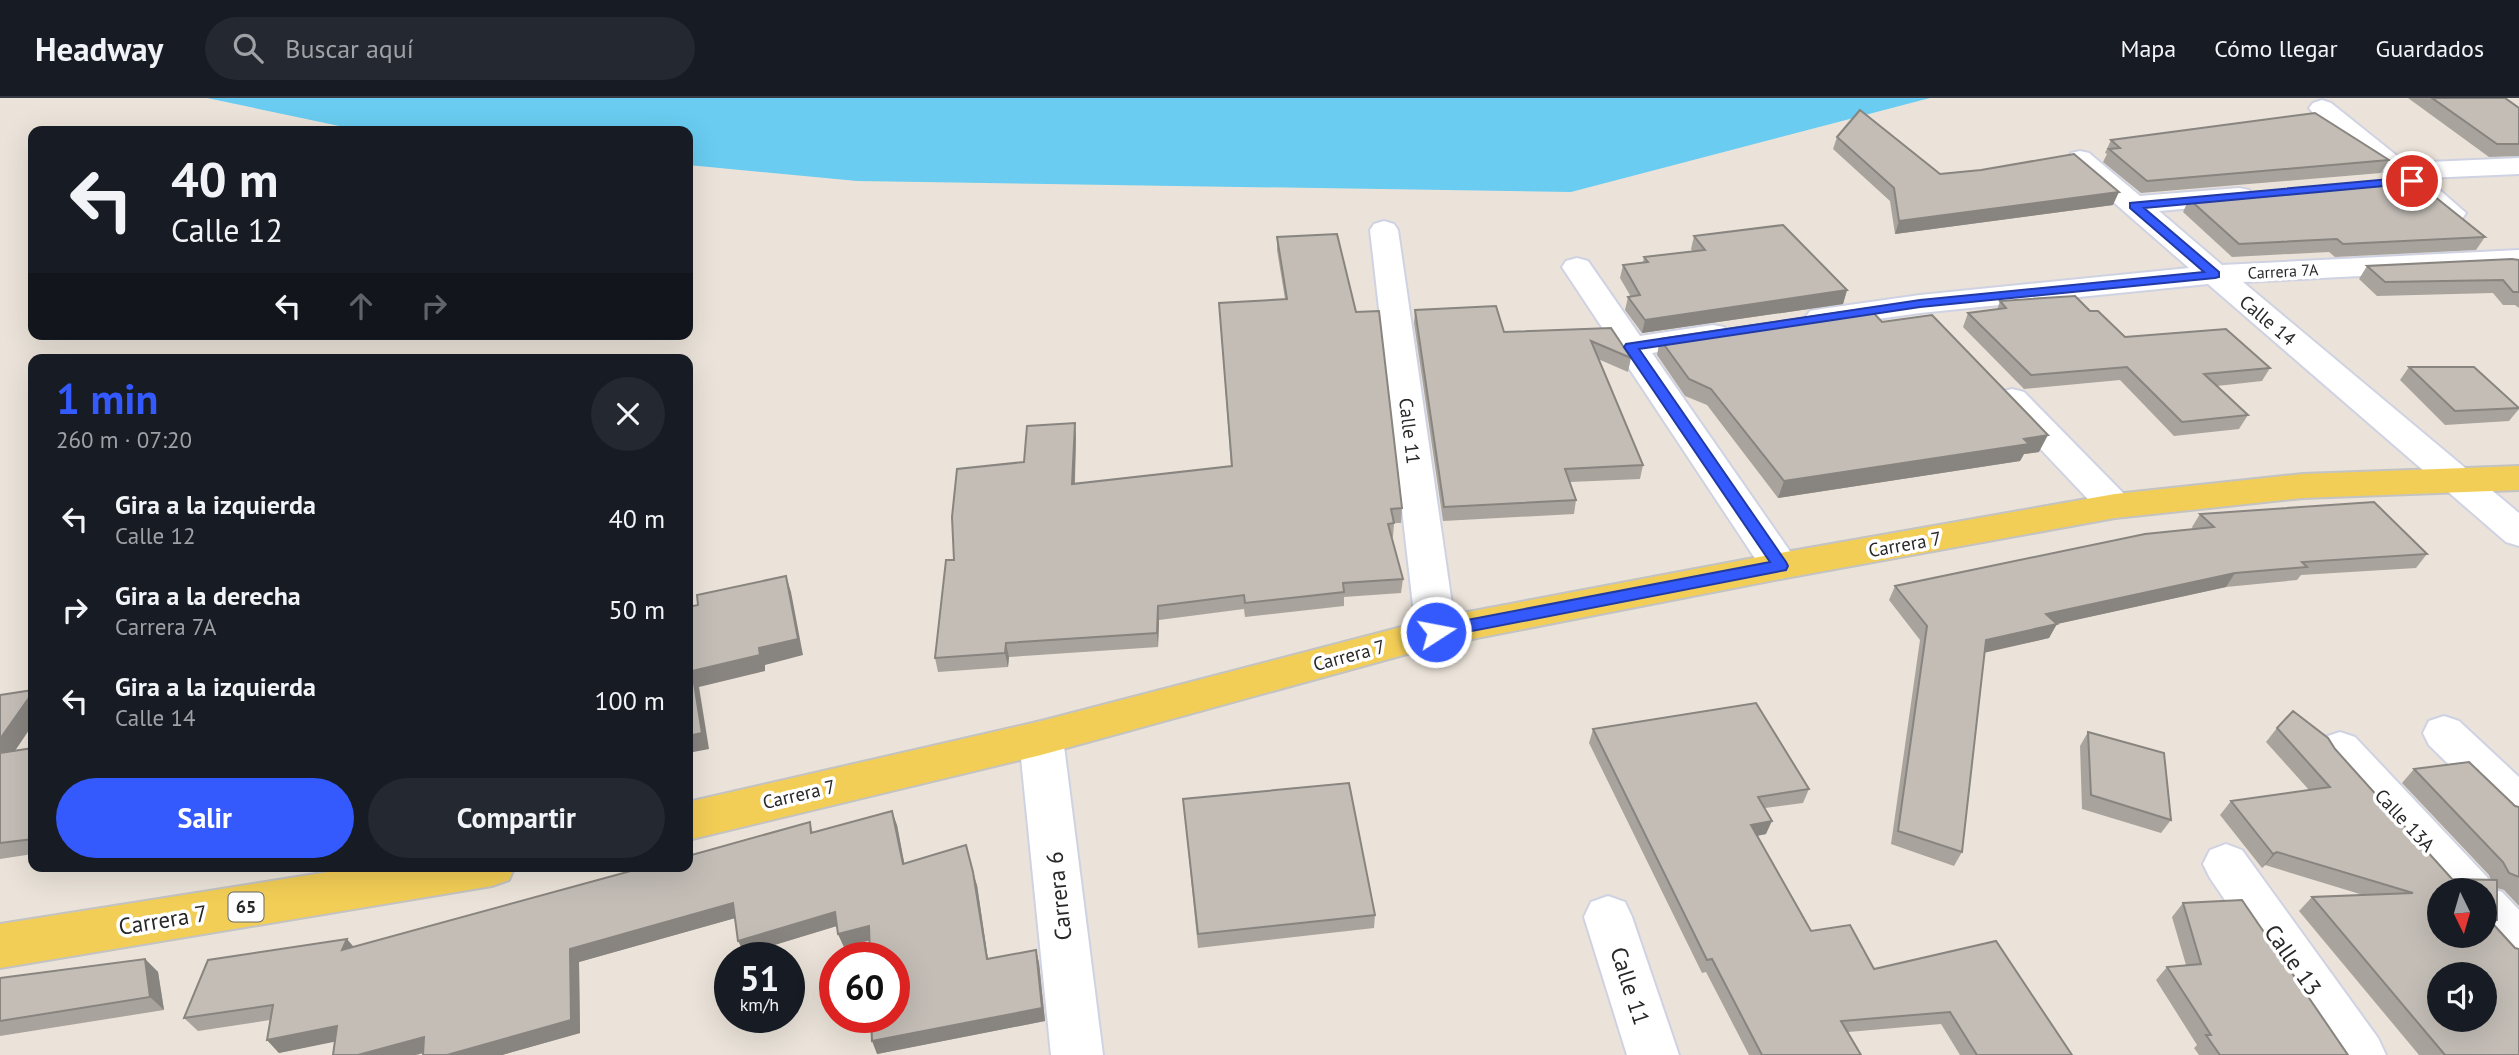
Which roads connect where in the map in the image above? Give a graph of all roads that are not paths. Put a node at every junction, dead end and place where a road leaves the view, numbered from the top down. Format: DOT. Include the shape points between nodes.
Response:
graph roads {
  1 [pos="2322,108"];
  2 [pos="2080,159"];
  3 [pos="2519,166"];
  4 [pos="2405,176"];
  5 [pos="2370,184"];
  6 [pos="2259,194"];
  7 [pos="2134,205"];
  8 [pos="1384,230"];
  9 [pos="2516,262"];
  10 [pos="1577,267"];
  11 [pos="2215,274"];
  12 [pos="1920,304"];
  13 [pos="1796,322"];
  14 [pos="1741,330"];
  15 [pos="1948,333"];
  16 [pos="1631,347"];
  17 [pos="1994,381"];
  18 [pos="2519,478"];
  19 [pos="2457,481"];
  20 [pos="2115,506"];
  21 [pos="2519,533"];
  22 [pos="1780,566"];
  23 [pos="1436,632"];
  24 [pos="2444,733"];
  25 [pos="1041,738"];
  26 [pos="2340,749"];
  27 [pos="2519,805"];
  28 [pos="693,820"];
  29 [pos="2226,864"];
  30 [pos="455,872"];
  31 [pos="2458,878"];
  32 [pos="1608,917"];
  33 [pos="2497,920"];
  34 [pos="2519,944"];
  35 [pos="0,946"];
  36 [pos="1077,1055"];
  37 [pos="1653,1055"];
  38 [pos="2360,1055"];
  1 -- 4 [label="street"];
  2 -- 7 [label="street, Calle 14"];
  3 -- 4 [label="street"];
  4 -- 5 [label="street"];
  4 -- 9 [label="street"];
  6 -- 7 [label="street"];
  7 -- 11 [label="street, Calle 14"];
  8 -- 23 [label="street, Calle 11"];
  9 -- 11 [label="street, Carrera 7A"];
  10 -- 16 [label="street"];
  11 -- 12 [label="street, Carrera 7A"];
  11 -- 19 [label="street, Calle 14"];
  12 -- 13 [label="street, Carrera 7A"];
  12 -- 15 [label="street"];
  14 -- 16 [label="street"];
  16 -- 22 [label="street"];
  17 -- 20 [label="street"];
  18 -- 19 [label="main road, Carrera 7"];
  19 -- 20 [label="main road, Carrera 7" via="2302,486"];
  19 -- 21 [label="street, Calle 14"];
  20 -- 22 [label="main road, Carrera 7"];
  22 -- 23 [label="main road, Carrera 7"];
  23 -- 25 [label="main road, Carrera 7"];
  24 -- 27 [label="street"];
  25 -- 28 [label="main road, Carrera 7"];
  25 -- 36 [label="street, Carrera 6"];
  26 -- 31 [label="street, Calle 13A"];
  29 -- 38 [label="street, Calle 13"];
  30 -- 35 [label="main road, Carrera 7 / 65"];
  32 -- 37 [label="street, Calle 11"];
  33 -- 34 [label="street"];
}
